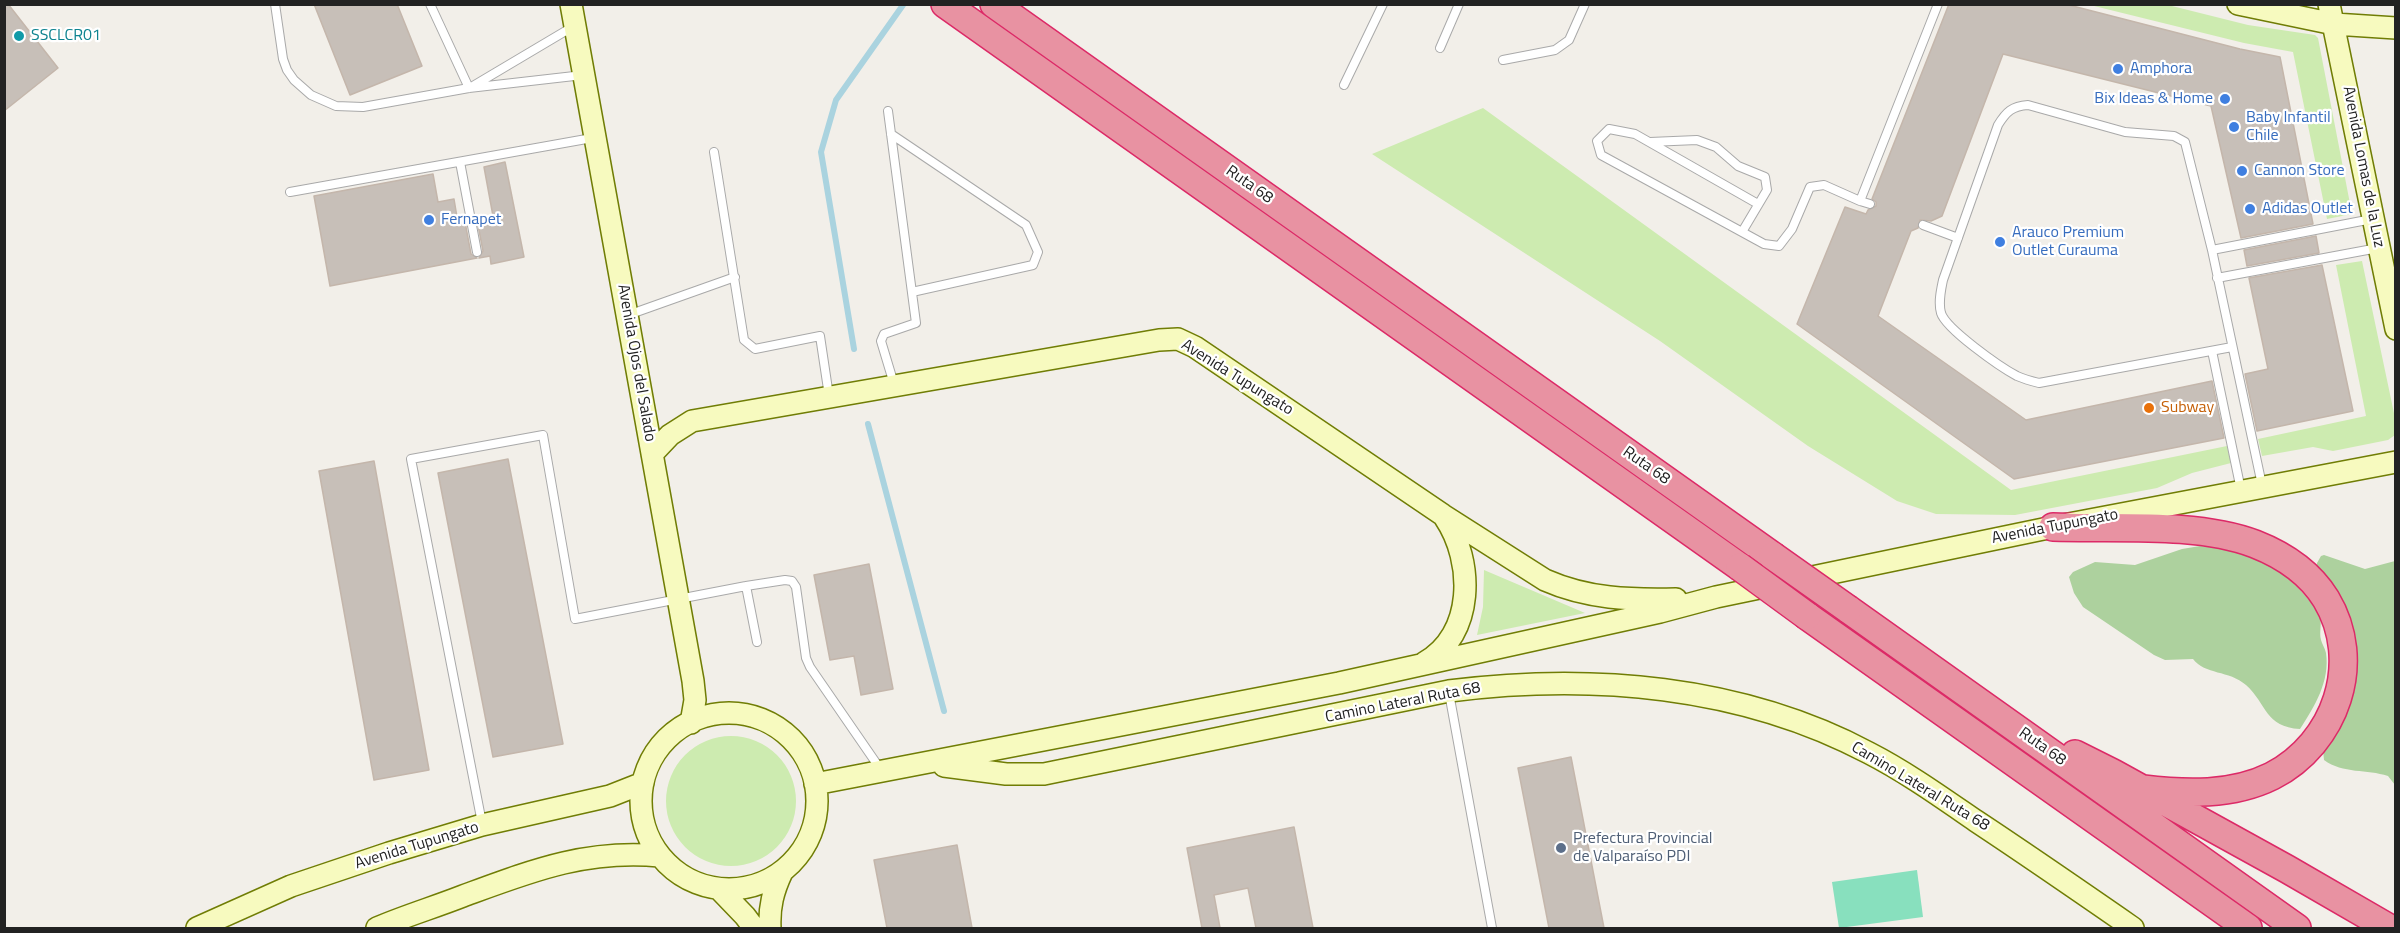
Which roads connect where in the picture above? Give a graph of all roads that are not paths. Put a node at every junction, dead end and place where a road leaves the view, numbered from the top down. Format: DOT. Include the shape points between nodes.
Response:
graph roads {
  1 [pos="275,4"];
  2 [pos="430,4"];
  3 [pos="562,4"];
  4 [pos="945,4"];
  5 [pos="994,4"];
  6 [pos="1383,4"];
  7 [pos="1458,4"];
  8 [pos="1585,4"];
  9 [pos="1938,4"];
  10 [pos="2238,4"];
  11 [pos="2332,14"];
  12 [pos="573,15"];
  13 [pos="2396,28"];
  14 [pos="1440,48"];
  15 [pos="1503,60"];
  16 [pos="584,74"];
  17 [pos="1344,85"];
  18 [pos="469,88"];
  19 [pos="888,111"];
  20 [pos="891,134"];
  21 [pos="595,137"];
  22 [pos="1649,142"];
  23 [pos="714,152"];
  24 [pos="460,162"];
  25 [pos="290,192"];
  26 [pos="1860,201"];
  27 [pos="1758,204"];
  28 [pos="1870,204"];
  29 [pos="2373,219"];
  30 [pos="1923,225"];
  31 [pos="1742,232"];
  32 [pos="1958,238"];
  33 [pos="2379,248"];
  34 [pos="2212,250"];
  35 [pos="477,252"];
  36 [pos="735,278"];
  37 [pos="2217,278"];
  38 [pos="912,292"];
  39 [pos="2393,306"];
  40 [pos="627,315"];
  41 [pos="2396,329"];
  42 [pos="2232,347"];
  43 [pos="2212,351"];
  44 [pos="894,386"];
  45 [pos="829,397"];
  46 [pos="652,454"];
  47 [pos="2396,462"];
  48 [pos="2252,489"];
  49 [pos="1443,515"];
  50 [pos="2053,527"];
  51 [pos="746,586"];
  52 [pos="1716,597"];
  53 [pos="678,599"];
  54 [pos="758,642"];
  55 [pos="1421,665"];
  56 [pos="1449,691"];
  57 [pos="691,723"];
  58 [pos="1293,724"];
  59 [pos="2023,733"];
  60 [pos="914,765"];
  61 [pos="882,771"];
  62 [pos="643,783"];
  63 [pos="815,784"];
  64 [pos="2142,789"];
  65 [pos="482,825"];
  66 [pos="660,856"];
  67 [pos="782,872"];
  68 [pos="719,890"];
  69 [pos="197,928"];
  70 [pos="377,928"];
  71 [pos="753,928"];
  72 [pos="770,928"];
  73 [pos="1492,928"];
  74 [pos="2133,928"];
  75 [pos="2248,928"];
  76 [pos="2297,928"];
  77 [pos="2389,928"];
  1 -- 18 [label="lane" via="287,70 302,88 323,102 363,107"];
  2 -- 18 [label="lane"];
  3 -- 12 [label="main road"];
  4 -- 75 [label="highway, Ruta 68, bridge"];
  5 -- 59 [label="highway, Ruta 68, bridge"];
  6 -- 17 [label="lane"];
  7 -- 14 [label="lane"];
  8 -- 15 [label="lane" via="1569,40 1554,50"];
  9 -- 26 [label="lane"];
  10 -- 11 [label="main road"];
  11 -- 13 [label="main road"];
  11 -- 29 [label="main road, Avenida Lomas de la Luz"];
  12 -- 16 [label="main road, Avenida Ojos del Salado"];
  12 -- 18 [label="lane"];
  16 -- 18 [label="lane"];
  16 -- 21 [label="main road, Avenida Ojos del Salado"];
  19 -- 20 [label="lane"];
  20 -- 38 [label="lane"];
  20 -- 38 [label="lane" via="1026,225 1038,252 1034,265"];
  21 -- 24 [label="lane"];
  21 -- 40 [label="main road, Avenida Ojos del Salado"];
  22 -- 27 [label="lane"];
  22 -- 27 [label="lane" via="1697,140 1716,147 1738,166 1765,177 1767,190"];
  22 -- 31 [label="lane" via="1635,134 1609,129 1597,141 1601,154"];
  23 -- 36 [label="lane"];
  24 -- 25 [label="lane"];
  24 -- 35 [label="lane"];
  26 -- 28 [label="lane"];
  26 -- 31 [label="lane" via="1824,185 1810,187 1792,229 1779,246 1764,244"];
  27 -- 31 [label="lane"];
  29 -- 33 [label="main road, Avenida Lomas de la Luz"];
  29 -- 34 [label="lane"];
  30 -- 32 [label="lane"];
  32 -- 34 [label="lane" via="1998,125 2015,106 2028,105 2125,132 2174,136 2186,142"];
  32 -- 43 [label="lane" via="1943,280 1941,314 1959,334 2016,375 2039,383 2049,382"];
  33 -- 37 [label="lane"];
  33 -- 39 [label="main road, Avenida Lomas de la Luz"];
  34 -- 37 [label="lane"];
  36 -- 40 [label="lane"];
  36 -- 45 [label="lane" via="744,340 755,349 820,336"];
  37 -- 42 [label="lane"];
  38 -- 44 [label="lane" via="916,323 884,334 881,341"];
  39 -- 41 [label="main road, Avenida Lomas de la Luz"];
  40 -- 46 [label="main road, Avenida Ojos del Salado"];
  42 -- 43 [label="lane"];
  42 -- 48 [label="lane"];
  43 -- 48 [label="lane"];
  44 -- 45 [label="main road, Avenida Tupungato"];
  44 -- 49 [label="main road, Avenida Tupungato" via="1178,339"];
  45 -- 46 [label="main road, Avenida Tupungato" via="693,421 670,435"];
  46 -- 53 [label="main road, Avenida Ojos del Salado"];
  47 -- 48 [label="main road, Avenida Tupungato"];
  48 -- 50 [label="main road, Avenida Tupungato"];
  49 -- 52 [label="main road, Avenida Tupungato" via="1529,571 1570,590 1616,599"];
  49 -- 55 [label="main road" via="1464,559 1466,592 1451,635 1432,659"];
  50 -- 52 [label="main road, Avenida Tupungato"];
  50 -- 64 [label="highway" via="2196,531 2242,540 2278,555 2300,570 2334,614 2343,651 2342,682 2325,727 2303,754 2272,776 2236,789"];
  51 -- 53 [label="lane"];
  51 -- 54 [label="lane"];
  51 -- 61 [label="lane" via="792,581 810,667"];
  52 -- 55 [label="main road, Avenida Tupungato"];
  53 -- 57 [label="main road, Avenida Ojos del Salado" via="695,700"];
  53 -- 65 [label="lane" via="575,619 543,435 411,459"];
  55 -- 60 [label="main road, Avenida Tupungato"];
  56 -- 58 [label="main road, Camino Lateral Ruta 68"];
  56 -- 73 [label="lane"];
  56 -- 74 [label="main road, Camino Lateral Ruta 68" via="1539,683 1629,686 1714,699 1793,721 1869,753 1945,799"];
  57 -- 62 [label="main road" via="660,748"];
  57 -- 63 [label="main road" via="714,715 738,714 768,723 782,731 804,754"];
  58 -- 60 [label="main road, Avenida Tupungato" via="1044,774"];
  59 -- 64 [label="highway"];
  59 -- 76 [label="highway, Ruta 68"];
  60 -- 61 [label="main road, Avenida Tupungato"];
  61 -- 63 [label="main road, Avenida Tupungato"];
  62 -- 65 [label="main road, Avenida Tupungato" via="610,796"];
  62 -- 66 [label="main road" via="643,822"];
  63 -- 67 [label="main road" via="817,800 811,833 800,854"];
  64 -- 77 [label="highway"];
  65 -- 69 [label="main road, Avenida Tupungato" via="291,886"];
  66 -- 68 [label="main road" via="686,879"];
  66 -- 70 [label="main road" via="628,853 576,858"];
  67 -- 68 [label="main road" via="752,887"];
  67 -- 72 [label="main road" via="770,903"];
  68 -- 71 [label="main road"];
}
